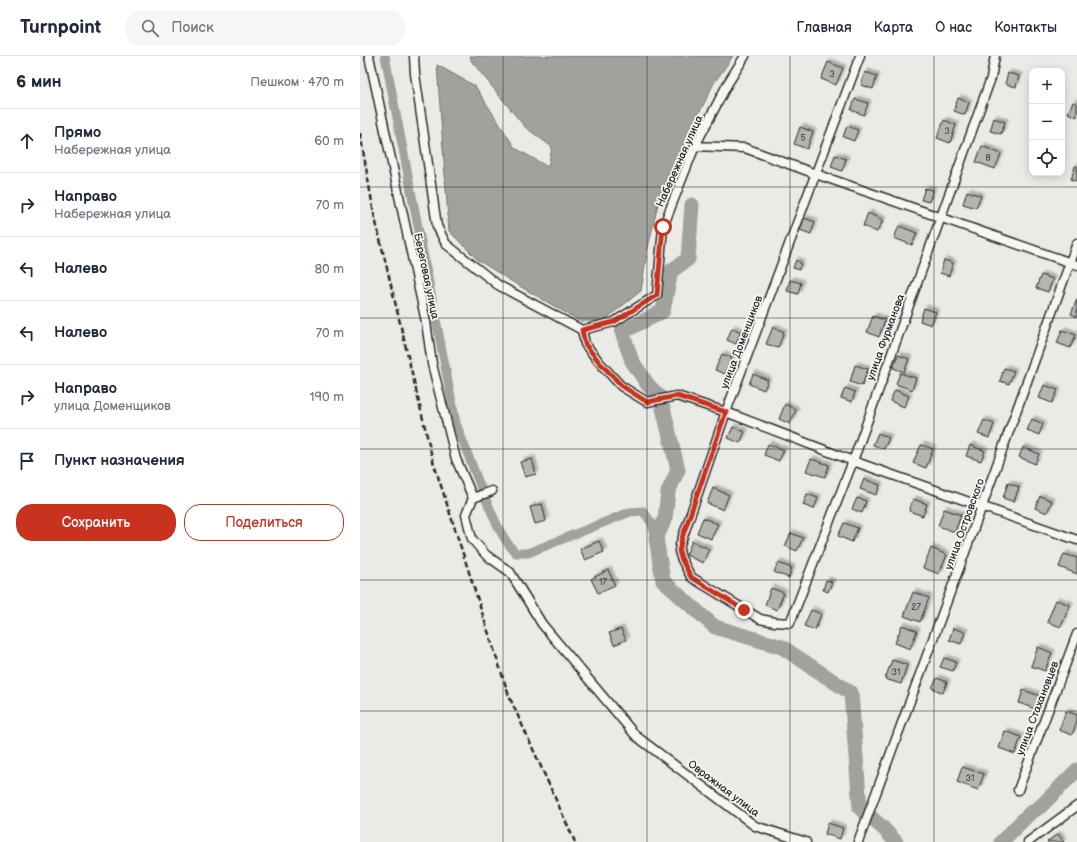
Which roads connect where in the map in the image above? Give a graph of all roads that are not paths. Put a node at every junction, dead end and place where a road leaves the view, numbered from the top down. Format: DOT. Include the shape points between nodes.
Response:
graph roads {
  1 [pos="369,56"];
  2 [pos="414,56"];
  3 [pos="745,56"];
  4 [pos="860,56"];
  5 [pos="994,56"];
  6 [pos="695,146"];
  7 [pos="816,174"];
  8 [pos="940,218"];
  9 [pos="1077,243"];
  10 [pos="1073,264"];
  11 [pos="582,330"];
  12 [pos="726,412"];
  13 [pos="853,461"];
  14 [pos="492,491"];
  15 [pos="473,498"];
  16 [pos="982,506"];
  17 [pos="1077,540"];
  18 [pos="790,624"];
  19 [pos="1077,634"];
  20 [pos="1018,790"];
  21 [pos="1077,806"];
  22 [pos="806,842"];
  23 [pos="858,842"];
  24 [pos="1028,842"];
  1 -- 15 [label="street, Береговая улица" via="426,322 432,364 456,459"];
  2 -- 11 [label="street" via="437,226 446,244 498,285"];
  3 -- 6 [label="street, Набережная улица"];
  4 -- 7 [label="street, улица Доменщиков"];
  5 -- 8 [label="street, улица Фурманова" via="991,78"];
  6 -- 7 [label="street" via="745,148"];
  6 -- 11 [label="street, Набережная улица" via="663,227 657,295 614,322"];
  7 -- 8 [label="street"];
  7 -- 12 [label="street, улица Доменщиков"];
  8 -- 10 [label="street"];
  8 -- 13 [label="street, улица Фурманова"];
  9 -- 10 [label="street, улица Островского"];
  10 -- 16 [label="street, улица Островского"];
  11 -- 12 [label="street" via="585,344 600,363 622,386 647,402 677,396"];
  12 -- 13 [label="street"];
  12 -- 18 [label="street, улица Доменщиков" via="682,538 679,551 681,558 691,577 744,610 760,619"];
  13 -- 16 [label="street"];
  13 -- 18 [label="street, улица Фурманова"];
  14 -- 15 [label="street"];
  15 -- 22 [label="street, Овражная улица" via="466,515 472,539 486,555 510,572 542,624 636,736 755,826"];
  16 -- 17 [label="street"];
  16 -- 23 [label="street, улица Островского"];
  19 -- 20 [label="street, улица Стахановцев"];
  21 -- 24 [label="street"];
}
